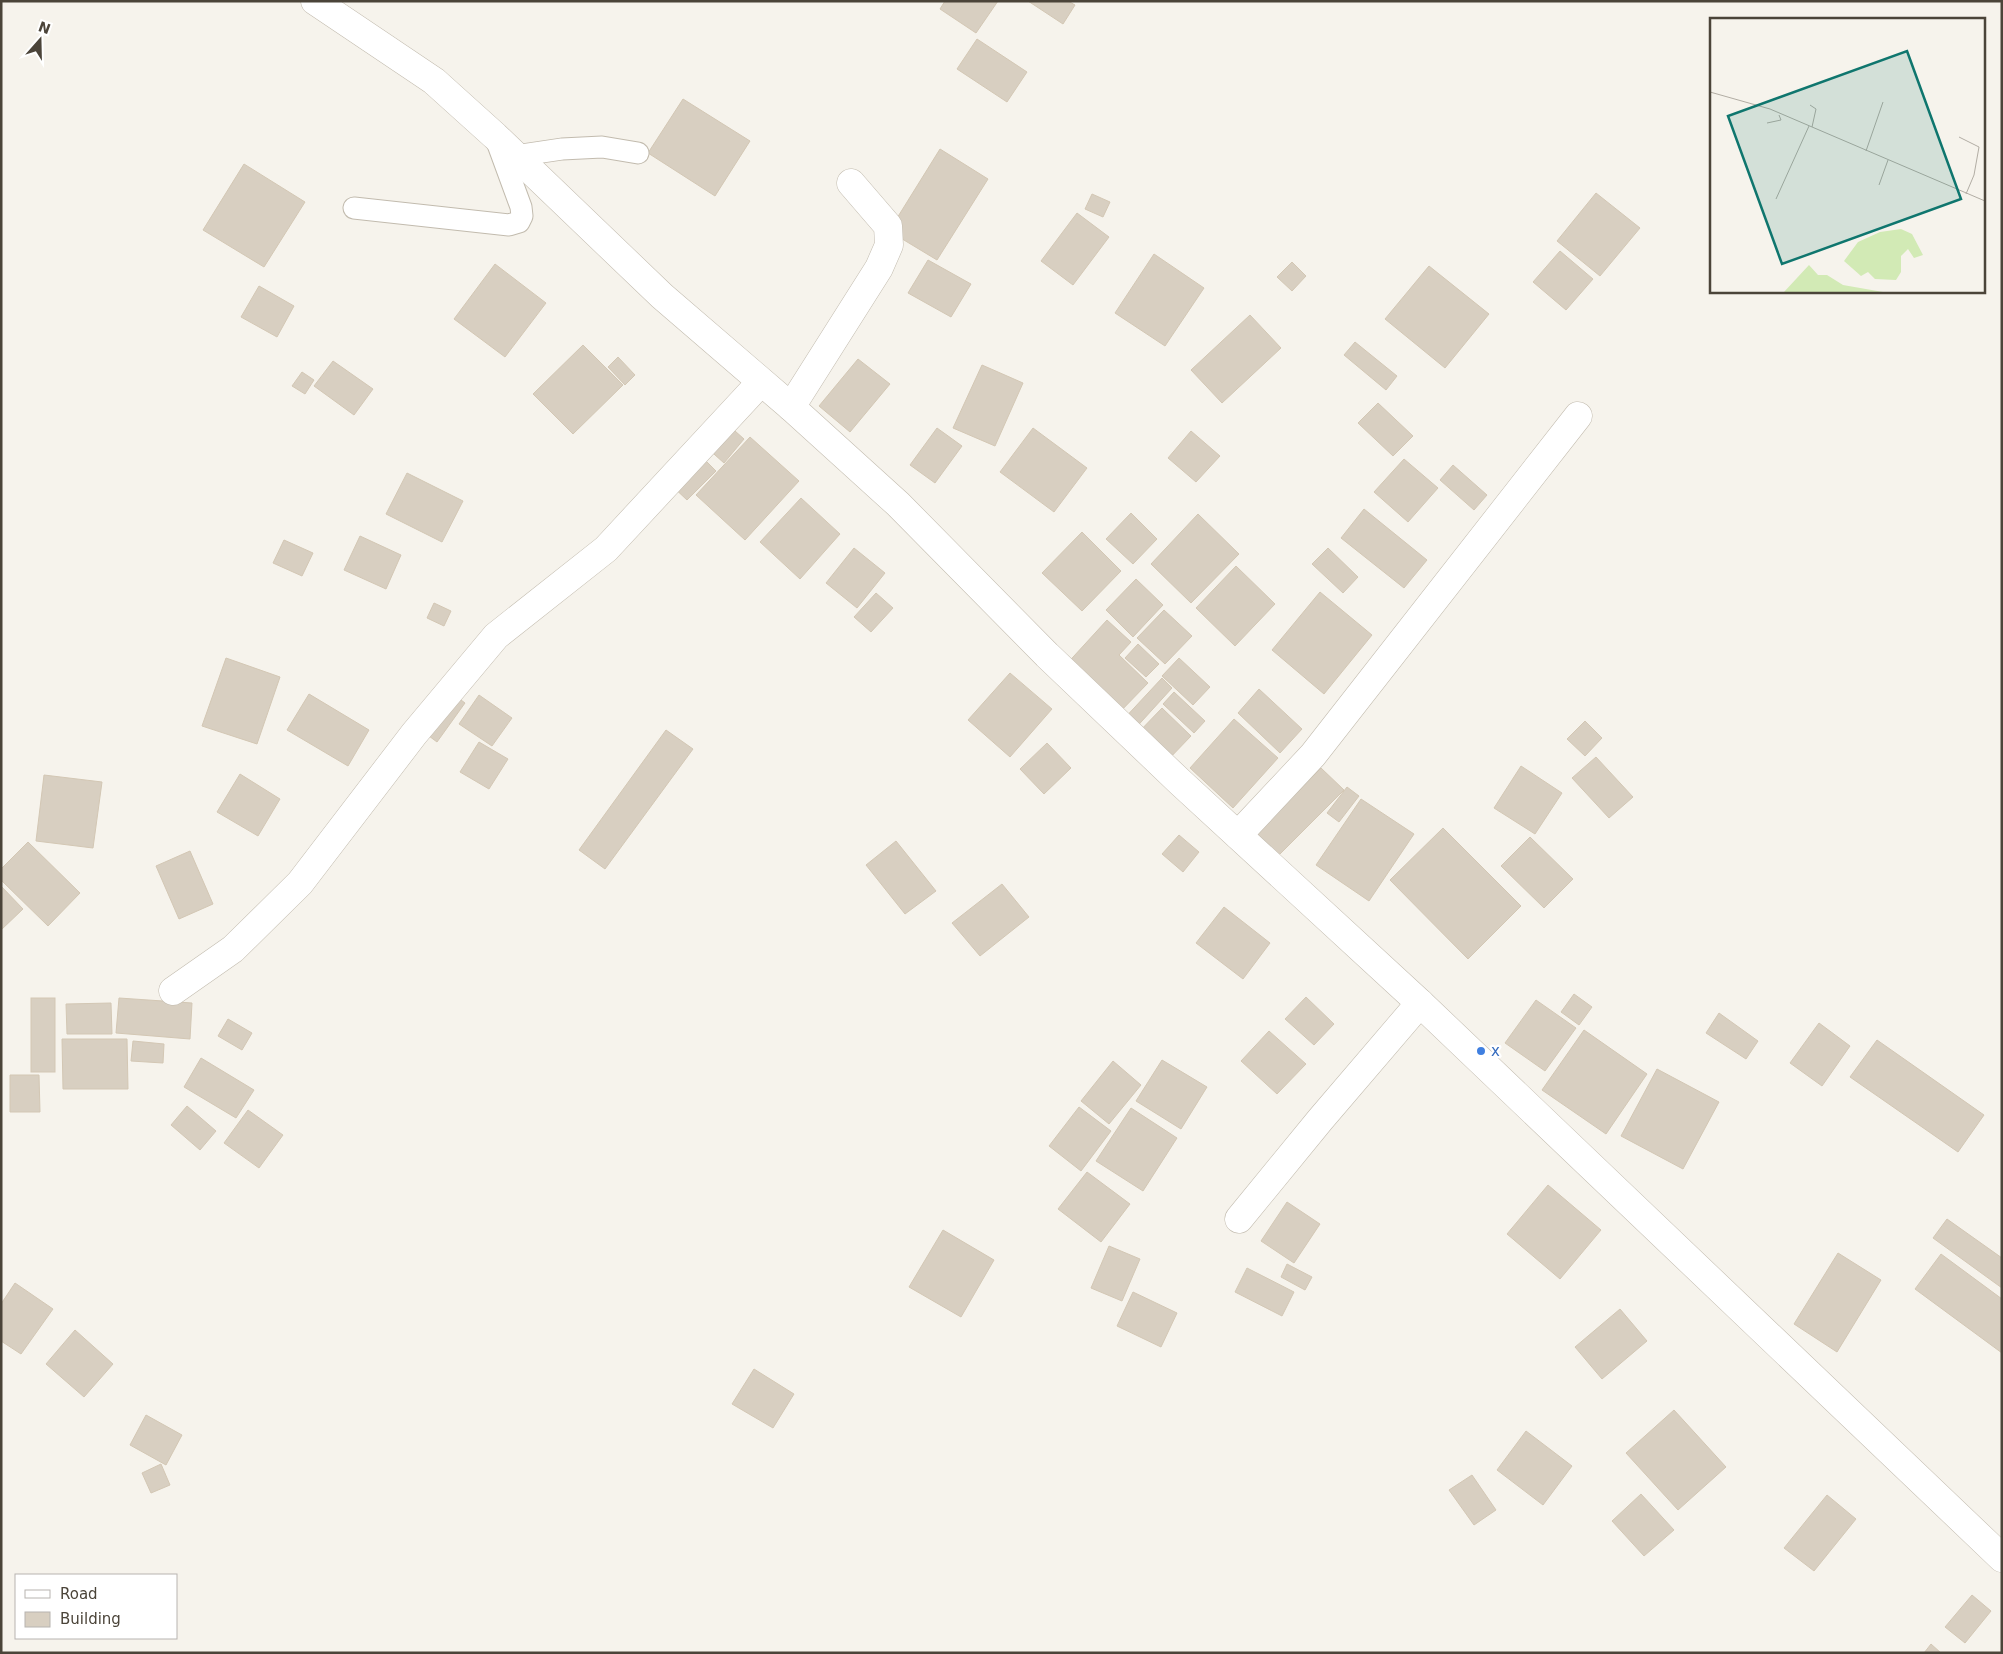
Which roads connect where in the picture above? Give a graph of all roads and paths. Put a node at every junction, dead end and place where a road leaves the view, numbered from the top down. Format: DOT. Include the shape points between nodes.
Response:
graph roads {
  1 [pos="315,1"];
  2 [pos="495,136"];
  3 [pos="638,153"];
  4 [pos="515,156"];
  5 [pos="851,183"];
  6 [pos="354,208"];
  7 [pos="761,382"];
  8 [pos="790,407"];
  9 [pos="1578,416"];
  10 [pos="1238,835"];
  11 [pos="173,991"];
  12 [pos="1420,1003"];
  13 [pos="1239,1219"];
  14 [pos="2002,1558"];
  1 -- 2 [label="street" via="434,81"];
  2 -- 4 [label="street"];
  2 -- 6 [label="lane" via="521,208 519,222 509,225"];
  3 -- 4 [label="lane" via="602,147"];
  4 -- 7 [label="street" via="662,296"];
  5 -- 8 [label="street" via="888,226 889,245 879,268"];
  7 -- 8 [label="street"];
  7 -- 11 [label="street" via="606,549 496,636 414,734 300,883 233,949"];
  8 -- 10 [label="street" via="898,504 1047,655"];
  9 -- 10 [label="street" via="1313,755"];
  10 -- 12 [label="street"];
  12 -- 13 [label="street"];
  12 -- 14 [label="street"];
}
